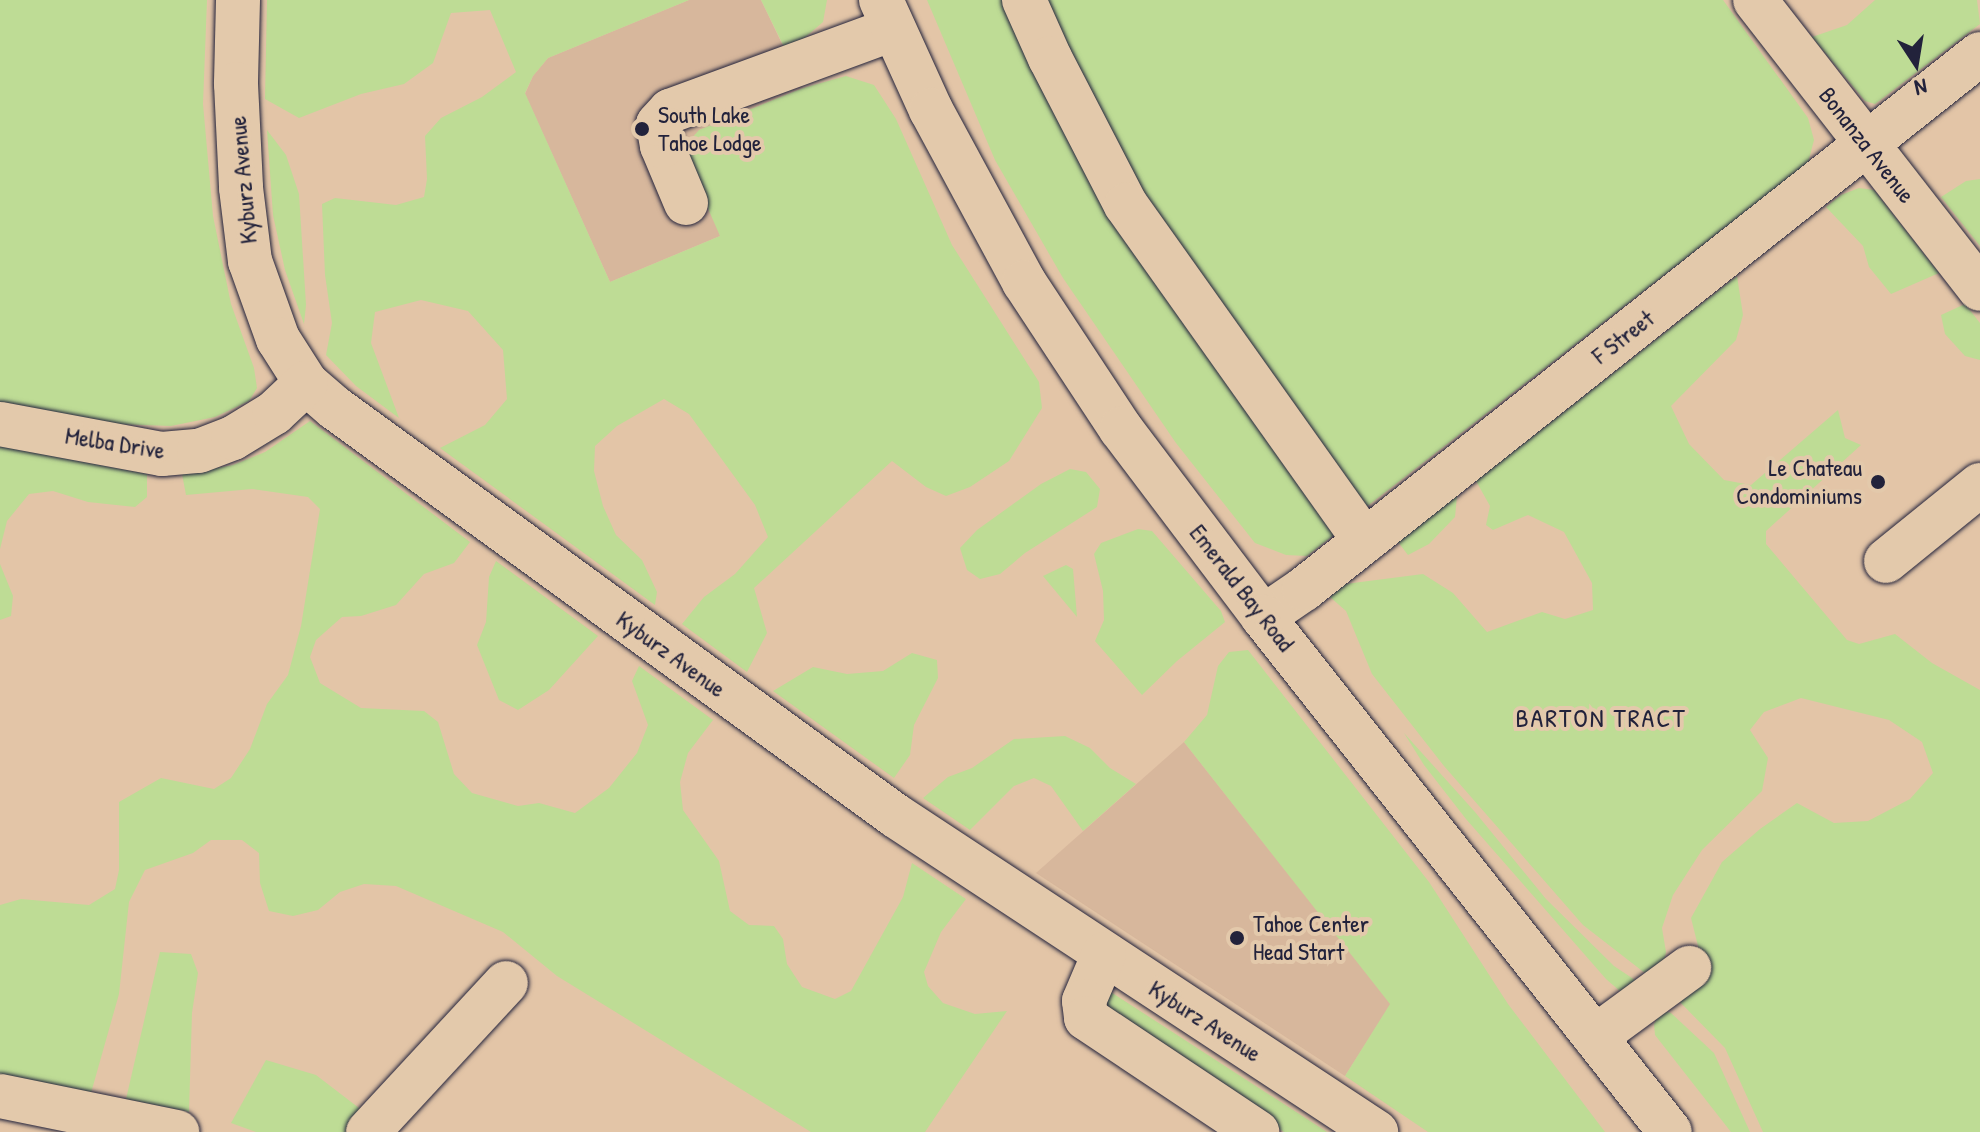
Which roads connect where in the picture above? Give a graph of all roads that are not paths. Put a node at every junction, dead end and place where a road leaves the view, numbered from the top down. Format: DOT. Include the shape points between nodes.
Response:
graph roads {
  1 [pos="238,0"];
  2 [pos="1024,0"];
  3 [pos="1755,0"];
  4 [pos="887,14"];
  5 [pos="1980,54"];
  6 [pos="1866,145"];
  7 [pos="686,203"];
  8 [pos="1980,289"];
  9 [pos="306,383"];
  10 [pos="0,424"];
  11 [pos="1980,485"];
  12 [pos="1365,541"];
  13 [pos="1886,561"];
  14 [pos="1263,617"];
  15 [pos="1104,954"];
  16 [pos="1689,968"];
  17 [pos="506,983"];
  18 [pos="1595,1037"];
  19 [pos="0,1096"];
  20 [pos="177,1132"];
  21 [pos="368,1132"];
  22 [pos="1257,1132"];
  23 [pos="1376,1132"];
  24 [pos="1670,1132"];
  1 -- 9 [label="main road, Kyburz Avenue" via="236,84 250,261 278,339"];
  2 -- 12 [label="main road" via="1126,205"];
  3 -- 6 [label="main road, Bonanza Avenue"];
  4 -- 7 [label="main road" via="670,111 658,124"];
  4 -- 14 [label="main road, Emerald Bay Road" via="967,178 1046,318 1121,429"];
  5 -- 6 [label="main road, F Street"];
  6 -- 8 [label="main road, Bonanza Avenue"];
  6 -- 12 [label="main road, F Street"];
  9 -- 10 [label="main road, Melba Drive" via="274,413 199,451 162,454"];
  9 -- 15 [label="main road, Kyburz Avenue" via="841,777"];
  11 -- 13 [label="main road"];
  12 -- 14 [label="main road, F Street"];
  14 -- 18 [label="main road, Emerald Bay Road"];
  15 -- 22 [label="main road" via="1084,1001 1086,1018"];
  15 -- 23 [label="main road, Kyburz Avenue"];
  16 -- 18 [label="main road"];
  17 -- 21 [label="main road"];
  18 -- 24 [label="main road, Emerald Bay Road"];
  19 -- 20 [label="main road"];
}
